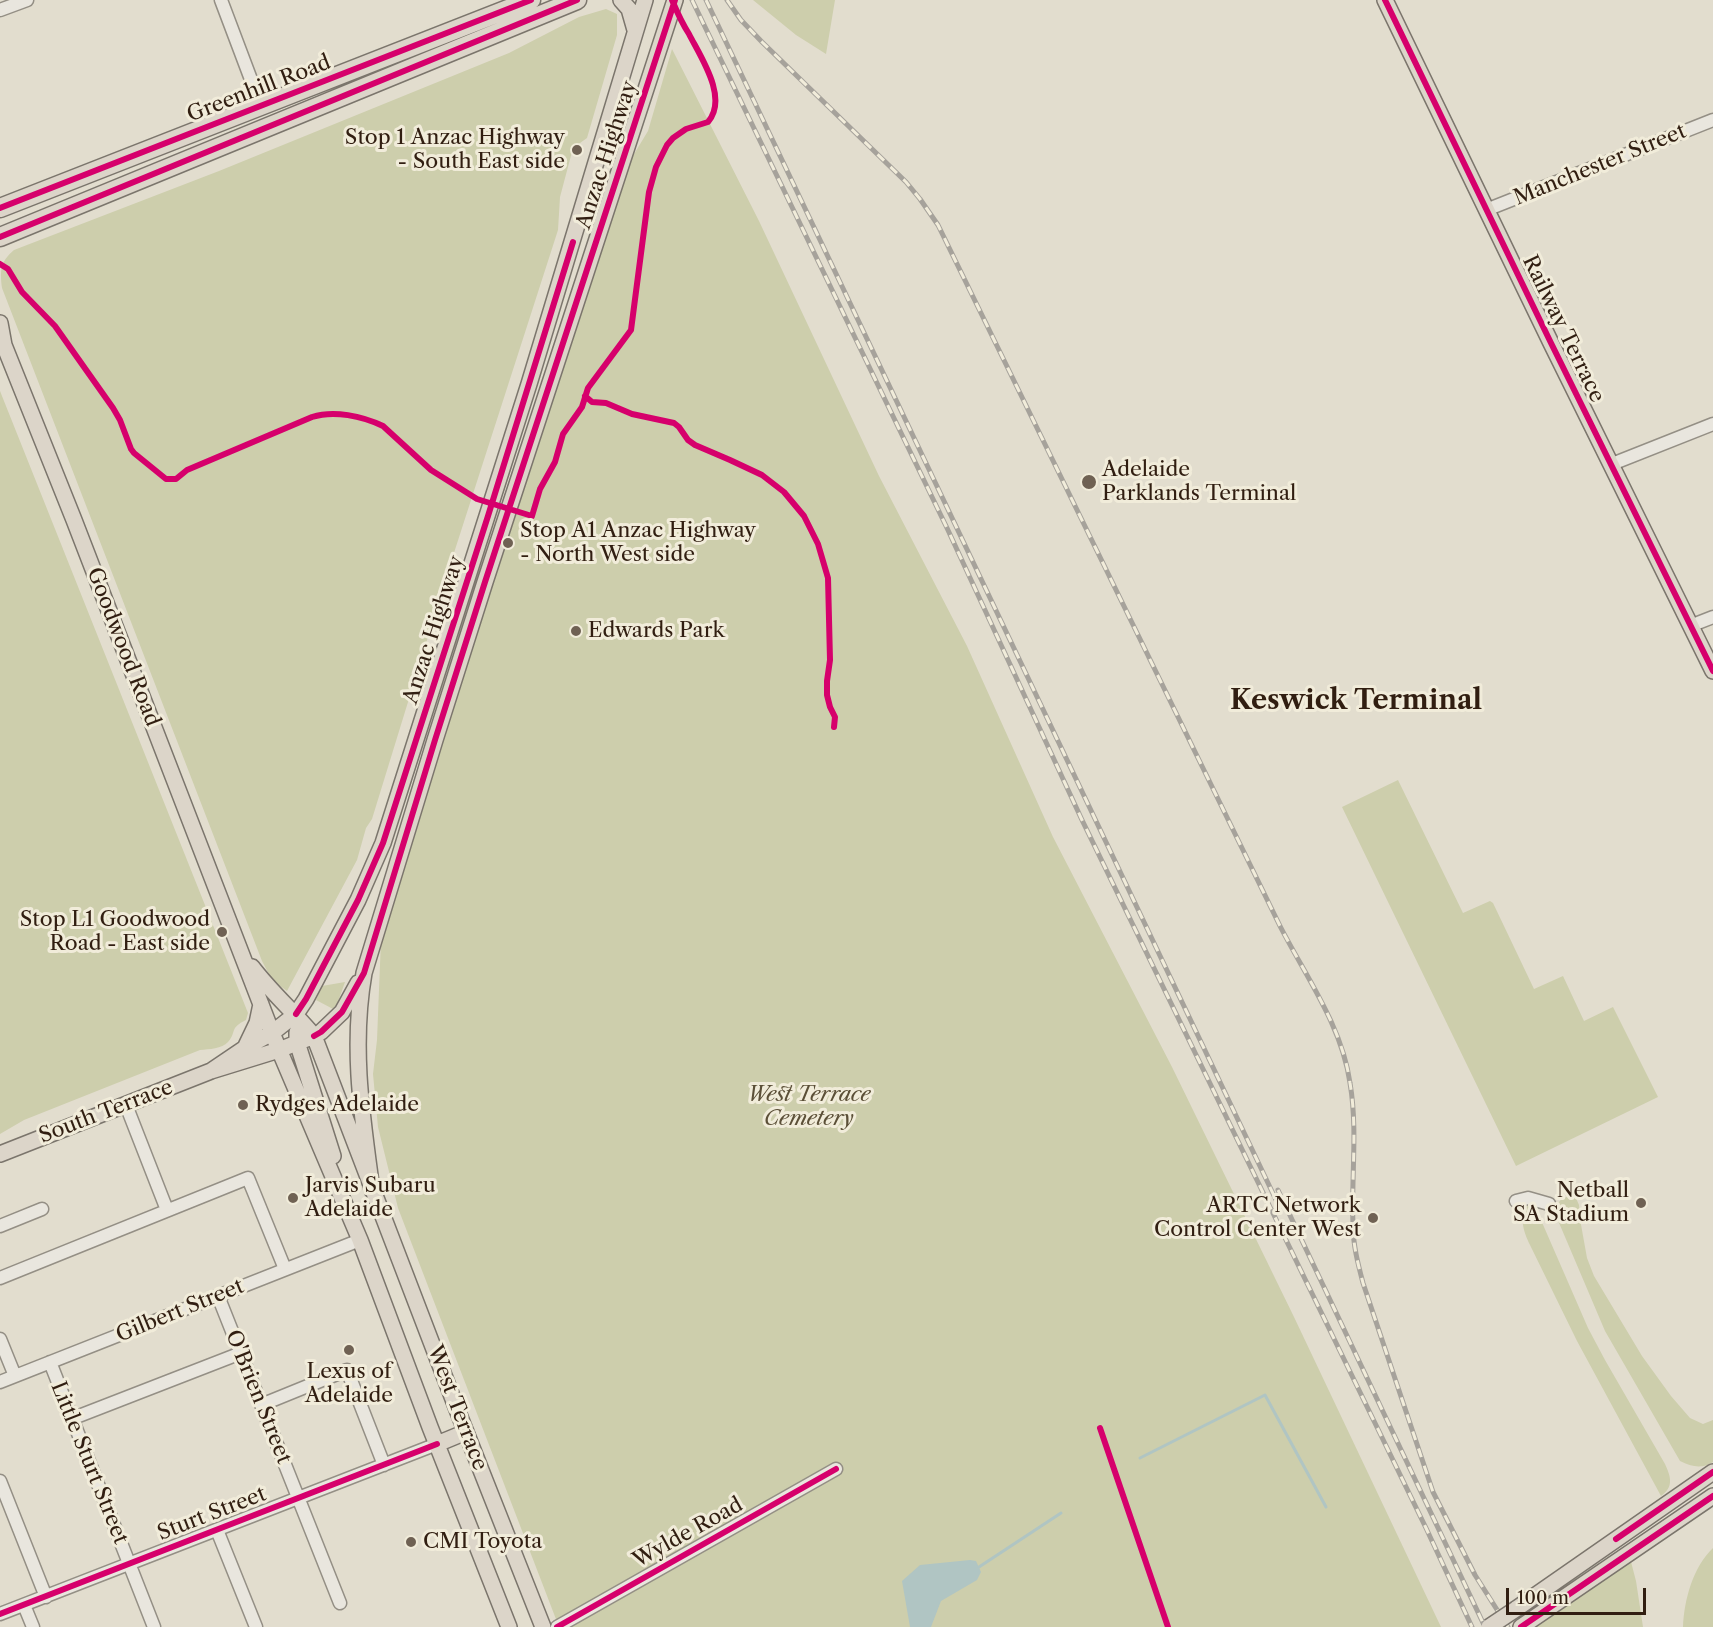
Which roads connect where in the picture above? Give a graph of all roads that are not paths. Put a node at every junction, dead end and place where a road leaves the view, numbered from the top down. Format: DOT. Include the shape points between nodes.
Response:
graph roads {
  1 [pos="27,0"];
  2 [pos="221,0"];
  3 [pos="531,0"];
  4 [pos="577,0"];
  5 [pos="621,0"];
  6 [pos="645,0"];
  7 [pos="1385,0"];
  8 [pos="673,5"];
  9 [pos="0,10"];
  10 [pos="635,30"];
  11 [pos="323,81"];
  12 [pos="379,82"];
  13 [pos="261,106"];
  14 [pos="1713,120"];
  15 [pos="136,154"];
  16 [pos="196,157"];
  17 [pos="0,208"];
  18 [pos="1486,210"];
  19 [pos="34,224"];
  20 [pos="0,237"];
  21 [pos="0,248"];
  22 [pos="0,323"];
  23 [pos="544,337"];
  24 [pos="563,342"];
  25 [pos="2,343"];
  26 [pos="1713,424"];
  27 [pos="1612,464"];
  28 [pos="1713,617"];
  29 [pos="1690,626"];
  30 [pos="1713,671"];
  31 [pos="240,950"];
  32 [pos="364,973"];
  33 [pos="261,1004"];
  34 [pos="296,1014"];
  35 [pos="272,1033"];
  36 [pos="314,1036"];
  37 [pos="297,1042"];
  38 [pos="245,1048"];
  39 [pos="279,1050"];
  40 [pos="211,1071"];
  41 [pos="126,1104"];
  42 [pos="0,1154"];
  43 [pos="372,1190"];
  44 [pos="1516,1202"];
  45 [pos="1549,1204"];
  46 [pos="42,1209"];
  47 [pos="167,1210"];
  48 [pos="0,1226"];
  49 [pos="360,1240"];
  50 [pos="285,1269"];
  51 [pos="0,1278"];
  52 [pos="218,1296"];
  53 [pos="0,1339"];
  54 [pos="241,1353"];
  55 [pos="50,1362"];
  56 [pos="15,1376"];
  57 [pos="0,1382"];
  58 [pos="261,1405"];
  59 [pos="71,1419"];
  60 [pos="466,1432"];
  61 [pos="437,1444"];
  62 [pos="384,1465"];
  63 [pos="836,1469"];
  64 [pos="1712,1472"];
  65 [pos="0,1481"];
  66 [pos="1713,1496"];
  67 [pos="299,1498"];
  68 [pos="218,1530"];
  69 [pos="129,1564"];
  70 [pos="46,1597"];
  71 [pos="340,1603"];
  72 [pos="24,1605"];
  73 [pos="0,1614"];
  74 [pos="1523,1626"];
  75 [pos="33,1627"];
  76 [pos="154,1627"];
  77 [pos="255,1627"];
  78 [pos="509,1627"];
  79 [pos="543,1627"];
  80 [pos="557,1627"];
  81 [pos="1490,1627"];
  1 -- 9 [label="street"];
  2 -- 13 [label="street"];
  3 -- 11 [label="highway, Greenhill Road"];
  4 -- 12 [label="highway, Greenhill Road"];
  5 -- 10 [label="main road" via="629,9"];
  6 -- 10 [label="main road, Anzac Highway"];
  7 -- 18 [label="main road, Railway Terrace"];
  8 -- 24 [label="main road, Anzac Highway"];
  10 -- 23 [label="main road, Anzac Highway"];
  11 -- 12 [label="highway" via="343,83 375,74"];
  11 -- 13 [label="highway, Greenhill Road"];
  12 -- 16 [label="highway, Greenhill Road"];
  13 -- 15 [label="highway, Greenhill Road"];
  14 -- 18 [label="street, Manchester Street"];
  15 -- 16 [label="highway" via="142,168"];
  15 -- 17 [label="highway, Greenhill Road"];
  16 -- 19 [label="highway, Greenhill Road"];
  18 -- 27 [label="main road, Railway Terrace"];
  19 -- 20 [label="highway, Greenhill Road"];
  19 -- 21 [label="highway"];
  22 -- 25 [label="main road, Goodwood Road"];
  23 -- 24 [label="main road"];
  23 -- 34 [label="main road, Anzac Highway" via="383,843 358,900"];
  24 -- 32 [label="main road, Anzac Highway"];
  25 -- 31 [label="main road, Goodwood Road"];
  26 -- 27 [label="street"];
  27 -- 29 [label="main road, Railway Terrace"];
  28 -- 29 [label="street"];
  29 -- 30 [label="main road, Railway Terrace"];
  31 -- 33 [label="main road, Goodwood Road"];
  31 -- 34 [label="main road, Goodwood Road" via="264,982"];
  32 -- 36 [label="main road" via="342,1012"];
  32 -- 43 [label="main road, West Terrace" via="358,1018 358,1076"];
  33 -- 35 [label="main road, Goodwood Road"];
  33 -- 38 [label="main road"];
  34 -- 35 [label="main road, Anzac Highway"];
  34 -- 36 [label="main road, West Terrace"];
  34 -- 37 [label="main road, West Terrace"];
  35 -- 38 [label="main road, South Terrace"];
  35 -- 39 [label="main road, Goodwood Road"];
  36 -- 37 [label="main road, South Terrace"];
  36 -- 43 [label="main road, West Terrace"];
  37 -- 39 [label="main road, South Terrace"];
  37 -- 49 [label="main road, West Terrace"];
  38 -- 40 [label="main road, South Terrace"];
  39 -- 40 [label="main road, South Terrace"];
  39 -- 49 [label="main road, West Terrace"];
  40 -- 41 [label="main road, South Terrace"];
  41 -- 42 [label="main road, South Terrace"];
  41 -- 47 [label="street"];
  43 -- 60 [label="main road, West Terrace"];
  44 -- 45 [label="street" via="1528,1198"];
  46 -- 48 [label="street"];
  47 -- 50 [label="street" via="248,1178"];
  47 -- 51 [label="street"];
  49 -- 50 [label="street, Gilbert Street"];
  49 -- 61 [label="main road, West Terrace"];
  50 -- 52 [label="street, Gilbert Street"];
  52 -- 54 [label="street, O'Brien Street"];
  52 -- 55 [label="street, Gilbert Street"];
  53 -- 56 [label="street"];
  54 -- 58 [label="street, O'Brien Street"];
  54 -- 59 [label="street"];
  55 -- 56 [label="street, Gilbert Street"];
  55 -- 59 [label="street, Little Sturt Street"];
  56 -- 57 [label="street, Gilbert Street"];
  58 -- 62 [label="street" via="347,1370"];
  58 -- 67 [label="street, O'Brien Street"];
  59 -- 69 [label="street, Little Sturt Street"];
  60 -- 61 [label="main road"];
  60 -- 79 [label="main road, West Terrace"];
  61 -- 62 [label="street, Sturt Street"];
  61 -- 78 [label="main road, West Terrace"];
  62 -- 67 [label="street, Sturt Street"];
  63 -- 80 [label="street, Wylde Road"];
  64 -- 81 [label="main road, bridge"];
  65 -- 70 [label="street"];
  66 -- 74 [label="main road"];
  67 -- 68 [label="street, Sturt Street"];
  67 -- 71 [label="street, O'Brien Street"];
  68 -- 69 [label="street, Sturt Street"];
  68 -- 77 [label="street"];
  69 -- 70 [label="street, Sturt Street"];
  69 -- 76 [label="street, Little Sturt Street"];
  70 -- 72 [label="street, Sturt Street"];
  72 -- 73 [label="street, Sturt Street"];
  72 -- 75 [label="street"];
}
